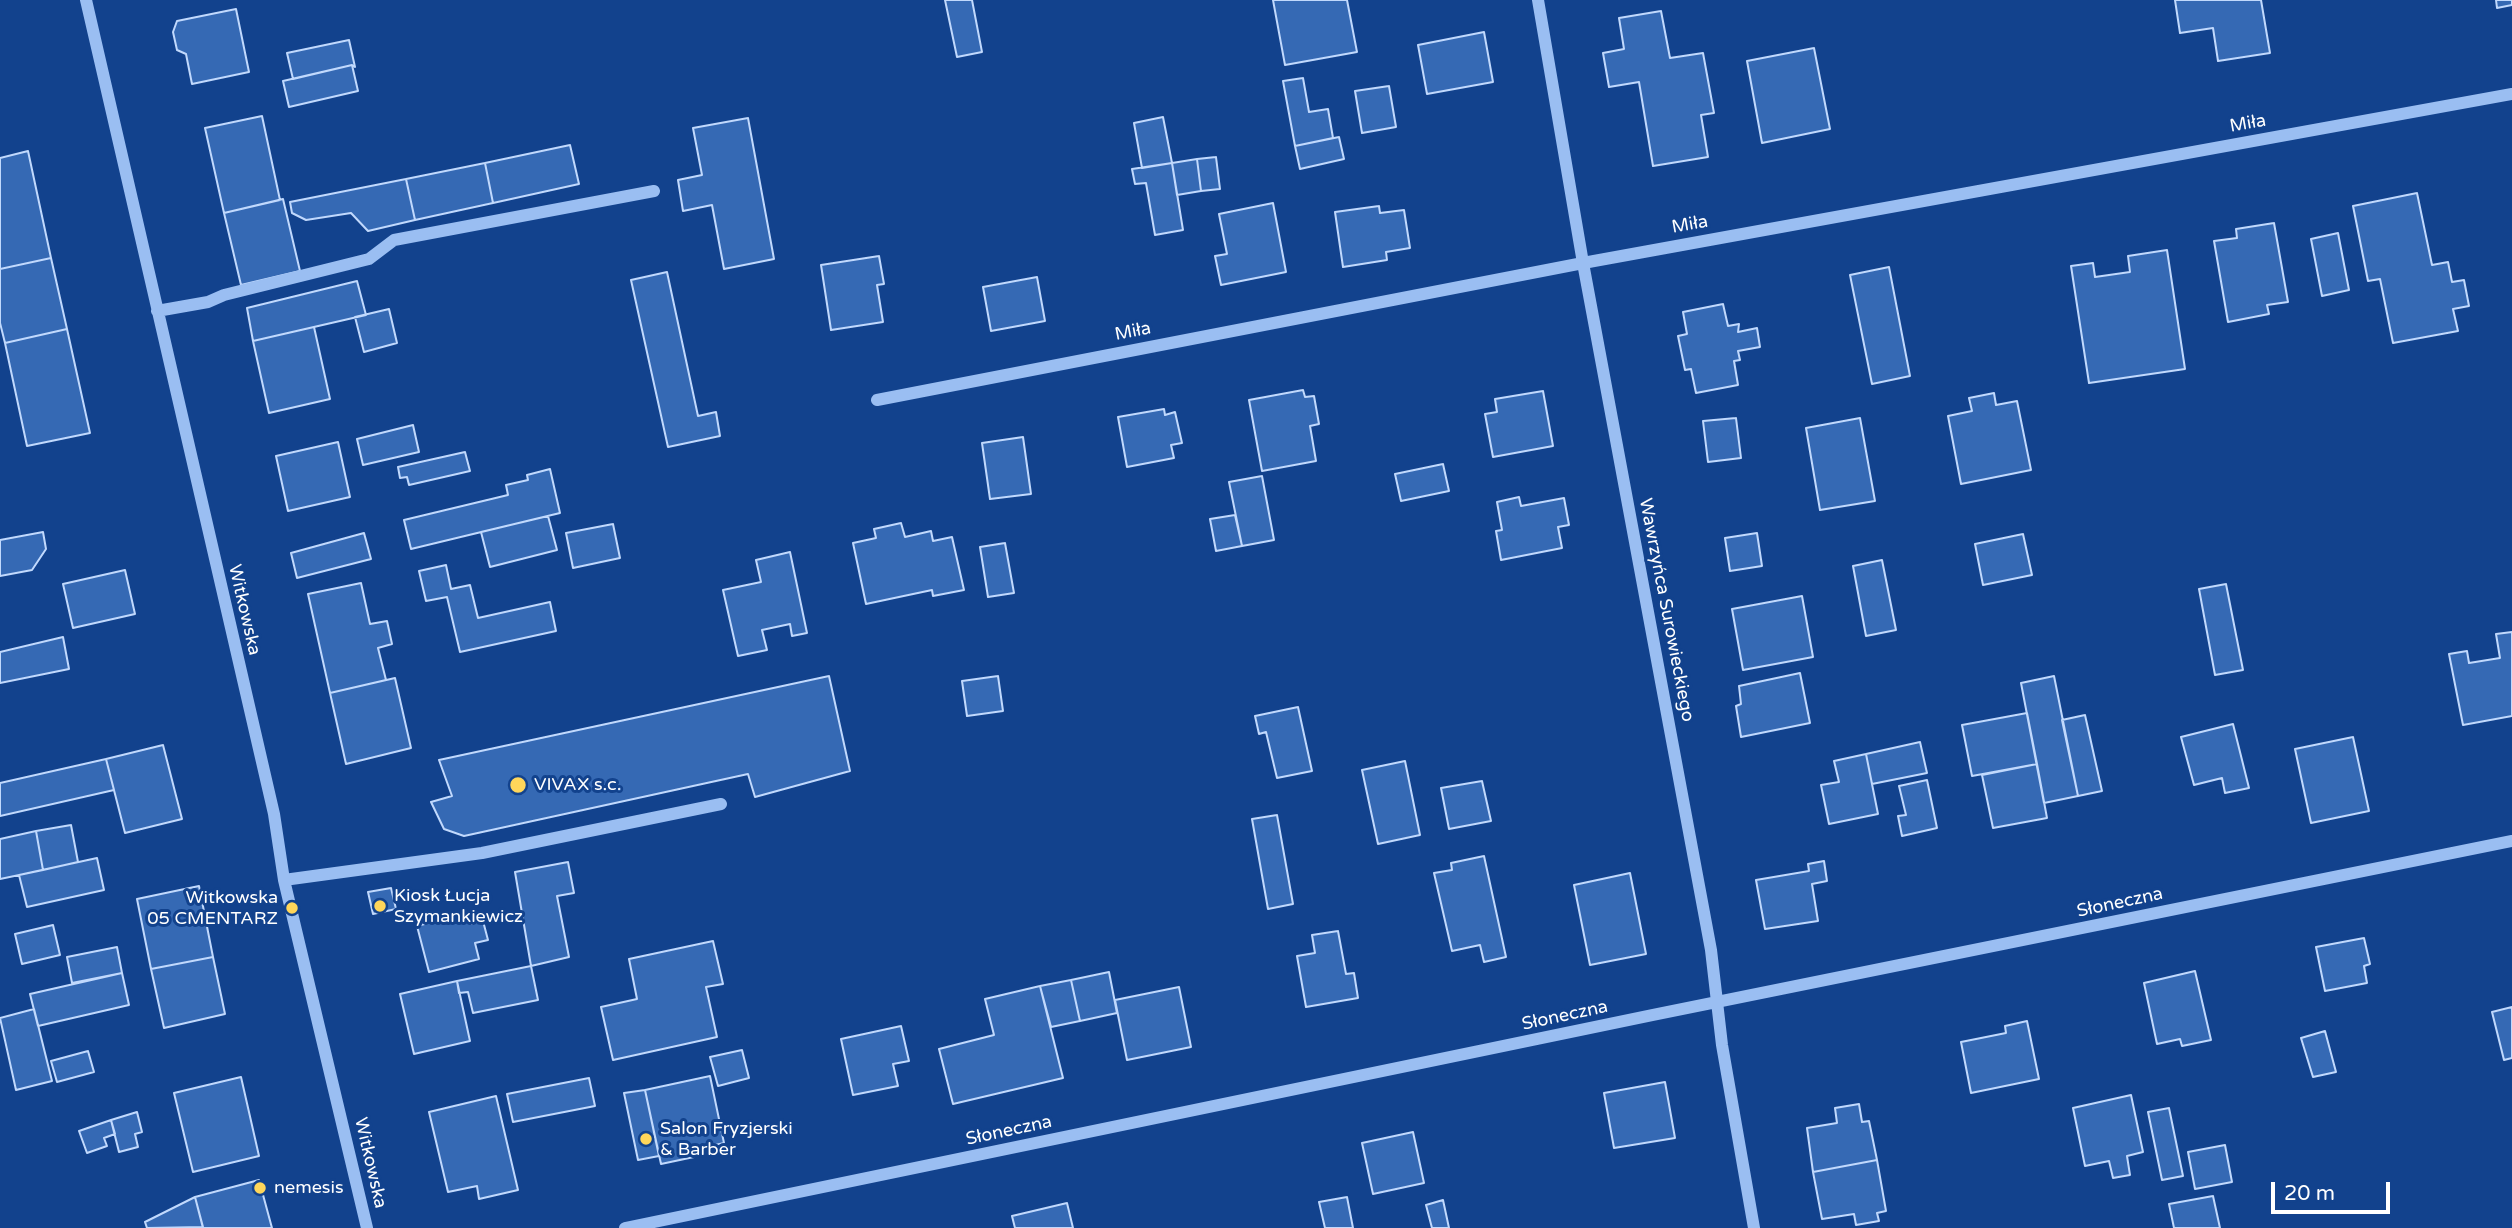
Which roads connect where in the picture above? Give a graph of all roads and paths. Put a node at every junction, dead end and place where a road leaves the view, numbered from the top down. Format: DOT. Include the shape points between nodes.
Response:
graph roads {
  1 [pos="86,0"];
  2 [pos="1538,0"];
  3 [pos="2512,94"];
  4 [pos="654,191"];
  5 [pos="1583,263"];
  6 [pos="157,311"];
  7 [pos="877,400"];
  8 [pos="721,804"];
  9 [pos="2512,841"];
  10 [pos="285,880"];
  11 [pos="1716,1003"];
  12 [pos="367,1228"];
  13 [pos="625,1228"];
  14 [pos="1754,1228"];
  1 -- 6 [label="street, Witkowska"];
  2 -- 5 [label="street, Wawrzyńca Surowieckiego"];
  3 -- 5 [label="street, Miła"];
  4 -- 6 [label="street" via="394,240 369,259"];
  5 -- 7 [label="street, Miła"];
  5 -- 11 [label="street, Wawrzyńca Surowieckiego" via="1711,950"];
  6 -- 10 [label="street, Witkowska" via="274,814"];
  8 -- 10 [label="street" via="482,853"];
  9 -- 11 [label="street, Słoneczna"];
  10 -- 12 [label="street, Witkowska"];
  11 -- 13 [label="street, Słoneczna"];
  11 -- 14 [label="street, Wawrzyńca Surowieckiego"];
}
